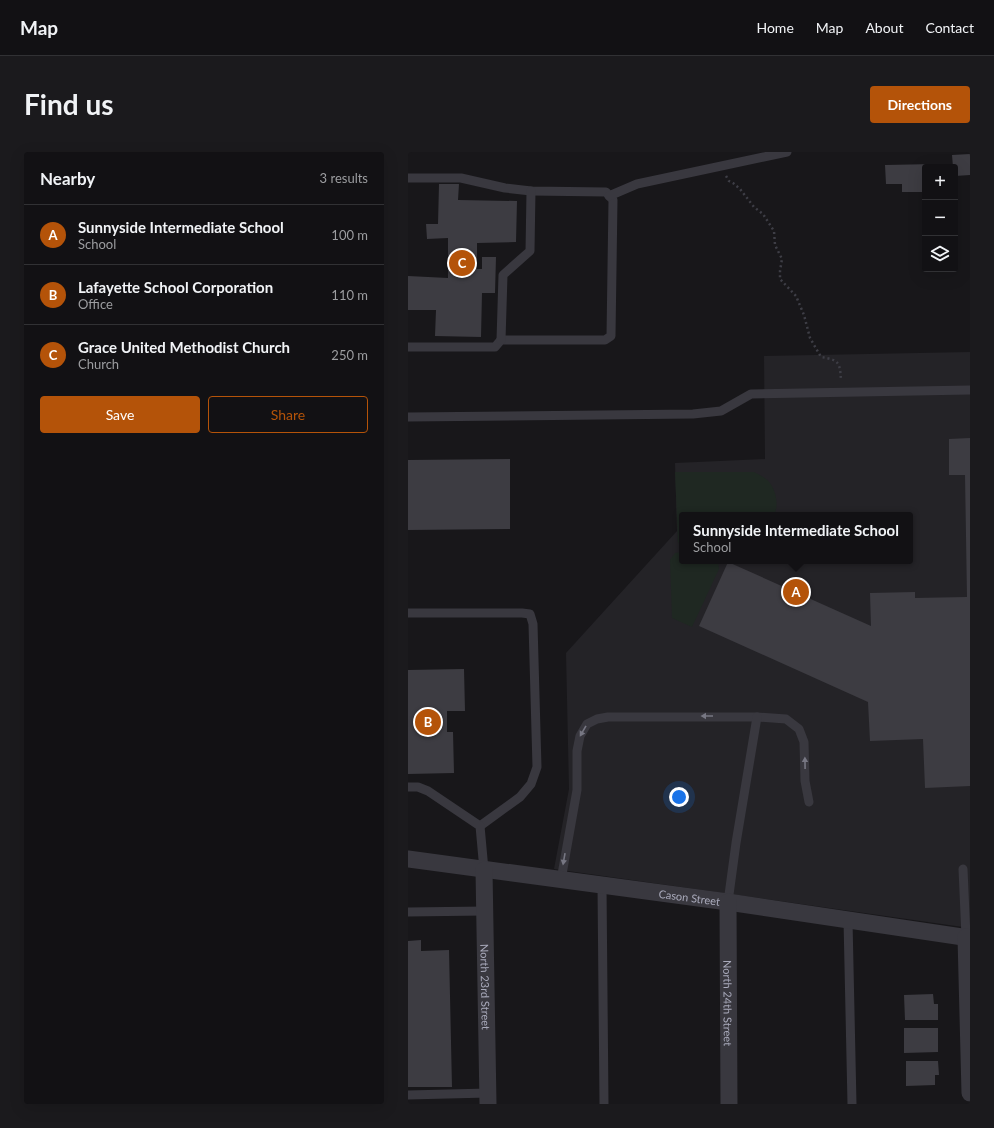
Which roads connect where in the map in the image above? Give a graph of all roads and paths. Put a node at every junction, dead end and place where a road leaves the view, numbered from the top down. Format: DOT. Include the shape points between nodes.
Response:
graph roads {
  1 [pos="787,152"];
  2 [pos="720,166"];
  3 [pos="408,178"];
  4 [pos="531,191"];
  5 [pos="609,196"];
  6 [pos="501,340"];
  7 [pos="408,347"];
  8 [pos="970,390"];
  9 [pos="841,392"];
  10 [pos="408,417"];
  11 [pos="408,613"];
  12 [pos="757,717"];
  13 [pos="408,787"];
  14 [pos="809,802"];
  15 [pos="480,826"];
  16 [pos="408,859"];
  17 [pos="963,869"];
  18 [pos="484,870"];
  19 [pos="561,880"];
  20 [pos="602,885"];
  21 [pos="728,902"];
  22 [pos="485,911"];
  23 [pos="408,912"];
  24 [pos="848,920"];
  25 [pos="968,938"];
  26 [pos="970,1071"];
  27 [pos="970,1093"];
  28 [pos="408,1095"];
  29 [pos="488,1099"];
  30 [pos="604,1104"];
  31 [pos="729,1104"];
  32 [pos="852,1104"];
  1 -- 2 [label="lane"];
  2 -- 5 [label="lane" via="637,184"];
  2 -- 9 [label="path" via="729,182 740,189 754,207 764,214 774,231 775,245 782,259 780,279 796,296 817,352 821,357 837,362 840,369"];
  3 -- 4 [label="lane" via="461,178"];
  4 -- 5 [label="lane" via="606,192"];
  4 -- 6 [label="lane" via="530,250 503,275"];
  5 -- 6 [label="lane" via="613,200 611,336 606,340"];
  6 -- 7 [label="lane" via="495,347"];
  8 -- 9 [label="lane"];
  9 -- 10 [label="lane" via="751,394 721,411 693,414"];
  11 -- 15 [label="lane" via="530,614 533,624 537,767 531,784 520,797"];
  14 -- 12 [label="lane, one-way" via="805,781 804,742 799,729 786,719"];
  12 -- 19 [label="lane, one-way" via="608,717 587,724 580,736 577,751 577,790"];
  12 -- 21 [label="lane"];
  13 -- 15 [label="lane" via="428,791"];
  15 -- 18 [label="lane"];
  16 -- 18 [label="street, Cason Street"];
  17 -- 25 [label="lane"];
  18 -- 19 [label="street, Cason Street"];
  18 -- 22 [label="street, North 23rd Street"];
  19 -- 20 [label="street, Cason Street"];
  20 -- 21 [label="street, Cason Street"];
  20 -- 30 [label="lane"];
  21 -- 24 [label="street, Cason Street"];
  21 -- 31 [label="street, North 24th Street"];
  22 -- 23 [label="lane"];
  22 -- 29 [label="street, North 23rd Street"];
  24 -- 25 [label="street, Cason Street"];
  24 -- 32 [label="lane"];
  25 -- 26 [label="street"];
  26 -- 27 [label="street"];
  28 -- 29 [label="lane"];
}
